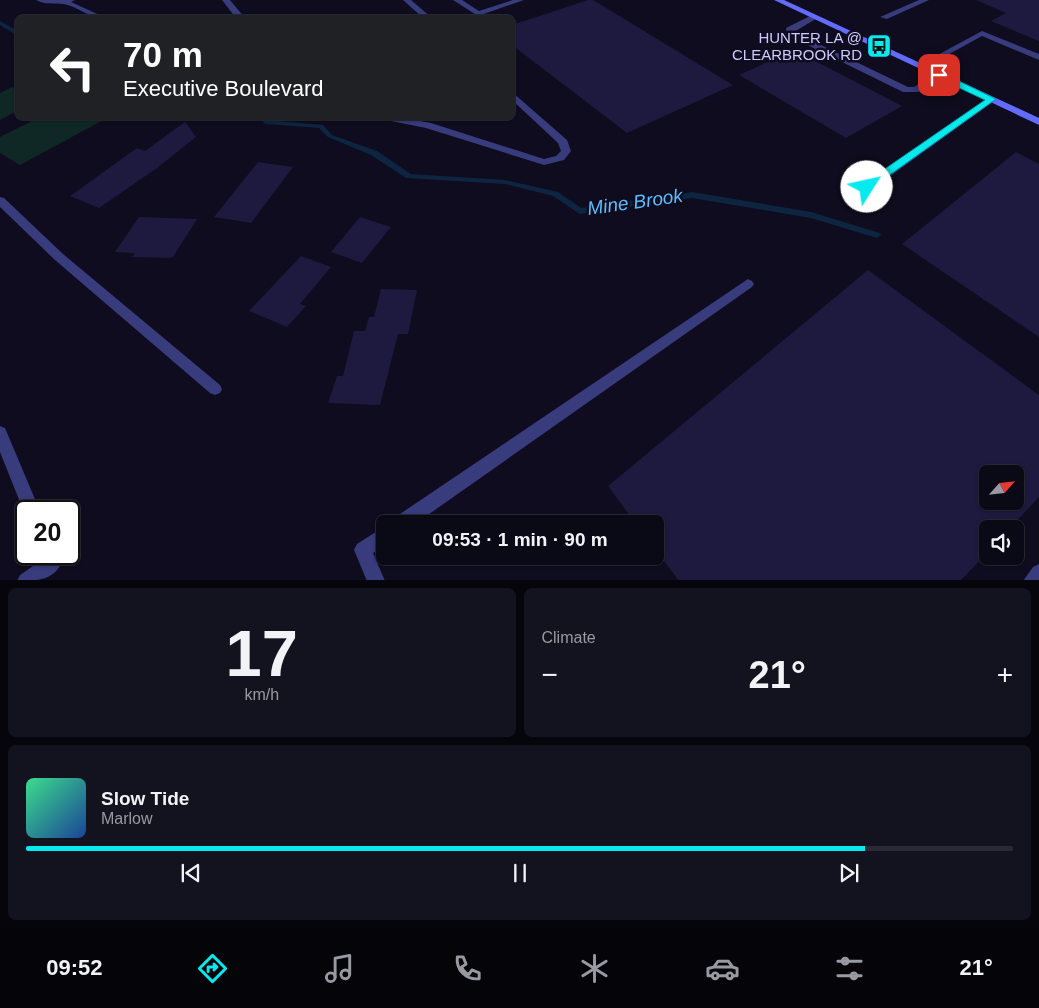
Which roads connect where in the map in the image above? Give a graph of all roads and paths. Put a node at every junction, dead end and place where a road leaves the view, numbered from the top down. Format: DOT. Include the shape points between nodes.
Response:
graph roads {
  1 [pos="40,0"];
  2 [pos="226,0"];
  3 [pos="407,0"];
  4 [pos="458,0"];
  5 [pos="520,0"];
  6 [pos="778,0"];
  7 [pos="802,0"];
  8 [pos="925,0"];
  9 [pos="65,2"];
  10 [pos="788,5"];
  11 [pos="95,15"];
  12 [pos="238,15"];
  13 [pos="424,15"];
  14 [pos="884,16"];
  15 [pos="815,17"];
  16 [pos="1039,57"];
  17 [pos="921,66"];
  18 [pos="939,75"];
  19 [pos="515,99"];
  20 [pos="991,99"];
  21 [pos="402,120"];
  22 [pos="1039,122"];
  23 [pos="867,187"];
  24 [pos="0,201"];
  25 [pos="748,284"];
  26 [pos="215,389"];
  27 [pos="0,434"];
  28 [pos="27,500"];
  29 [pos="413,515"];
  30 [pos="376,541"];
  31 [pos="48,565"];
  32 [pos="1039,573"];
  33 [pos="26,580"];
  34 [pos="376,580"];
  35 [pos="1032,580"];
  1 -- 9 [label="street"];
  2 -- 12 [label="street"];
  3 -- 13 [label="street"];
  4 -- 5 [label="street" via="478,14"];
  6 -- 10 [label="street"];
  7 -- 10 [label="street"];
  8 -- 14 [label="street"];
  9 -- 11 [label="street"];
  10 -- 15 [label="street"];
  15 -- 17 [label="street"];
  15 -- 18 [label="street" via="792,28 790,33 906,90 916,90"];
  16 -- 17 [label="street" via="982,33"];
  17 -- 18 [label="street"];
  18 -- 20 [label="street"];
  19 -- 21 [label="street" via="563,142 566,151 560,158 544,162 428,125"];
  20 -- 22 [label="street"];
  20 -- 23 [label="street"];
  24 -- 26 [label="street" via="59,256"];
  25 -- 29 [label="street"];
  27 -- 28 [label="street"];
  30 -- 34 [label="street" via="363,550"];
  31 -- 33 [label="street"];
  32 -- 35 [label="street"];
}
